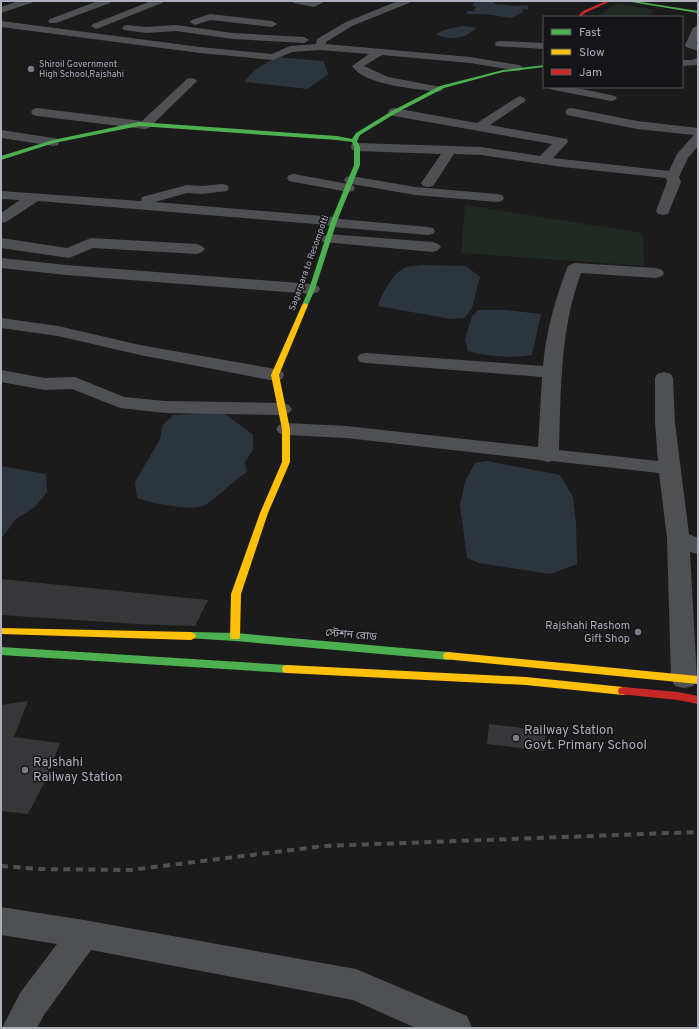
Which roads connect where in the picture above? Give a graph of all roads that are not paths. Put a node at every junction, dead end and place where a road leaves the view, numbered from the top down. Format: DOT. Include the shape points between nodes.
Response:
graph roads {
  1 [pos="28,1"];
  2 [pos="106,1"];
  3 [pos="159,1"];
  4 [pos="297,1"];
  5 [pos="321,1"];
  6 [pos="376,1"];
  7 [pos="609,1"];
  8 [pos="628,1"];
  9 [pos="402,3"];
  10 [pos="1,10"];
  11 [pos="698,12"];
  12 [pos="1,15"];
  13 [pos="580,16"];
  14 [pos="171,17"];
  15 [pos="53,21"];
  16 [pos="1,24"];
  17 [pos="96,26"];
  18 [pos="282,26"];
  19 [pos="80,27"];
  20 [pos="164,28"];
  21 [pos="176,28"];
  22 [pos="320,40"];
  23 [pos="56,44"];
  24 [pos="500,44"];
  25 [pos="543,46"];
  26 [pos="380,52"];
  27 [pos="683,63"];
  28 [pos="697,64"];
  29 [pos="543,66"];
  30 [pos="519,68"];
  31 [pos="191,81"];
  32 [pos="559,88"];
  33 [pos="437,89"];
  34 [pos="611,98"];
  35 [pos="520,100"];
  36 [pos="38,112"];
  37 [pos="394,112"];
  38 [pos="571,112"];
  39 [pos="142,125"];
  40 [pos="478,128"];
  41 [pos="698,132"];
  42 [pos="1,134"];
  43 [pos="698,138"];
  44 [pos="53,142"];
  45 [pos="356,144"];
  46 [pos="450,150"];
  47 [pos="1,158"];
  48 [pos="543,160"];
  49 [pos="671,176"];
  50 [pos="294,178"];
  51 [pos="428,183"];
  52 [pos="349,184"];
  53 [pos="222,188"];
  54 [pos="1,195"];
  55 [pos="35,197"];
  56 [pos="497,198"];
  57 [pos="135,204"];
  58 [pos="663,211"];
  59 [pos="1,219"];
  60 [pos="334,222"];
  61 [pos="428,231"];
  62 [pos="328,239"];
  63 [pos="1,243"];
  64 [pos="433,248"];
  65 [pos="197,249"];
  66 [pos="1,263"];
  67 [pos="656,272"];
  68 [pos="312,290"];
  69 [pos="1,323"];
  70 [pos="366,358"];
  71 [pos="551,372"];
  72 [pos="275,375"];
  73 [pos="1,376"];
  74 [pos="664,378"];
  75 [pos="282,408"];
  76 [pos="286,429"];
  77 [pos="548,456"];
  78 [pos="669,468"];
  79 [pos="688,542"];
  80 [pos="1,631"];
  81 [pos="235,637"];
  82 [pos="690,638"];
  83 [pos="1,651"];
  84 [pos="691,680"];
  85 [pos="698,700"];
  86 [pos="1,921"];
  87 [pos="84,934"];
  88 [pos="19,1028"];
  89 [pos="455,1028"];
  1 -- 10 [label="street"];
  2 -- 15 [label="street"];
  3 -- 17 [label="street"];
  4 -- 5 [label="street" via="314,4"];
  6 -- 9 [label="street"];
  7 -- 13 [label="main road"];
  8 -- 11 [label="main road"];
  9 -- 22 [label="street" via="360,18"];
  12 -- 15 [label="street"];
  14 -- 20 [label="street"];
  15 -- 19 [label="street"];
  16 -- 19 [label="street"];
  17 -- 19 [label="street"];
  17 -- 20 [label="street" via="142,30"];
  18 -- 21 [label="street" via="210,17"];
  19 -- 22 [label="street" via="194,50 273,57 286,50"];
  19 -- 23 [label="street"];
  20 -- 21 [label="street"];
  21 -- 22 [label="street" via="233,36"];
  22 -- 26 [label="street"];
  24 -- 25 [label="street"];
  26 -- 30 [label="street" via="470,60"];
  26 -- 33 [label="street" via="357,66 374,77"];
  27 -- 28 [label="street"];
  29 -- 30 [label="main road"];
  30 -- 33 [label="main road"];
  31 -- 39 [label="street"];
  32 -- 34 [label="street"];
  33 -- 37 [label="main road"];
  35 -- 40 [label="street"];
  36 -- 39 [label="street"];
  37 -- 40 [label="street"];
  37 -- 45 [label="main road" via="358,134"];
  38 -- 41 [label="street" via="637,125"];
  39 -- 44 [label="main road"];
  39 -- 45 [label="main road" via="338,138"];
  40 -- 48 [label="street" via="562,142"];
  42 -- 44 [label="street"];
  43 -- 49 [label="street" via="682,157 687,162"];
  44 -- 47 [label="main road"];
  45 -- 46 [label="street"];
  45 -- 52 [label="main road, Sagarpara to Resompotti" via="357,165"];
  46 -- 48 [label="street"];
  46 -- 51 [label="street"];
  48 -- 49 [label="street"];
  49 -- 58 [label="street" via="674,182"];
  50 -- 52 [label="street"];
  52 -- 56 [label="street"];
  52 -- 60 [label="main road, Sagarpara to Resompotti"];
  53 -- 57 [label="street" via="187,190"];
  54 -- 55 [label="street"];
  55 -- 57 [label="street"];
  55 -- 59 [label="street"];
  57 -- 60 [label="street"];
  60 -- 61 [label="street"];
  60 -- 62 [label="main road, Sagarpara to Resompotti"];
  62 -- 64 [label="street"];
  62 -- 68 [label="main road, Sagarpara to Resompotti"];
  63 -- 65 [label="street" via="69,253 91,243"];
  66 -- 68 [label="street"];
  67 -- 71 [label="street" via="575,268 559,313"];
  68 -- 72 [label="main road, Sagarpara to Resompotti"];
  69 -- 72 [label="street" via="58,331 140,350"];
  70 -- 71 [label="street"];
  71 -- 77 [label="street"];
  72 -- 75 [label="main road"];
  73 -- 75 [label="street" via="45,384 75,383 120,402 234,409"];
  74 -- 78 [label="street"];
  75 -- 76 [label="main road"];
  76 -- 77 [label="street" via="346,432"];
  76 -- 81 [label="main road" via="286,462 264,513 236,594"];
  77 -- 78 [label="street"];
  78 -- 79 [label="street"];
  79 -- 82 [label="street"];
  80 -- 81 [label="main road, স্টেশন রোড"];
  81 -- 84 [label="main road, স্টেশন রোড"];
  82 -- 84 [label="street"];
  83 -- 85 [label="main road" via="245,667 526,681"];
  86 -- 87 [label="street"];
  87 -- 88 [label="street" via="32,1004"];
  87 -- 89 [label="street" via="356,984"];
}
